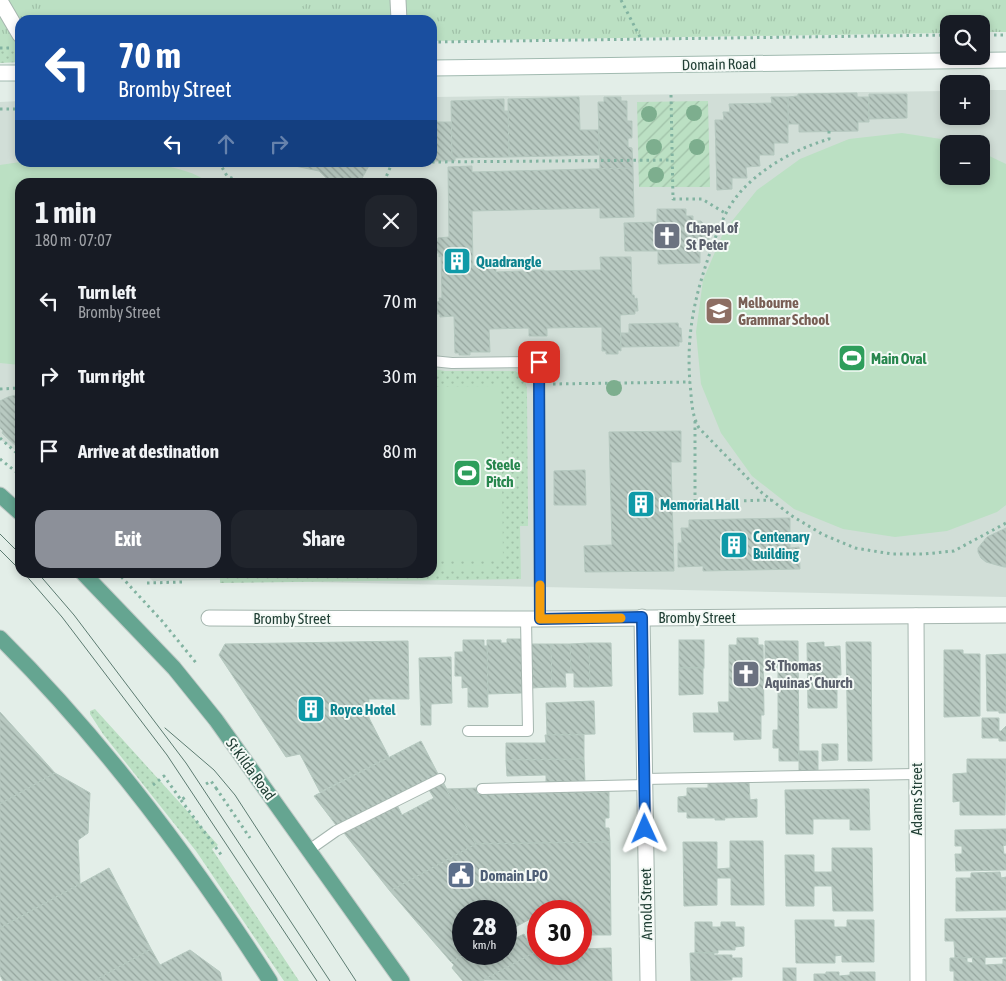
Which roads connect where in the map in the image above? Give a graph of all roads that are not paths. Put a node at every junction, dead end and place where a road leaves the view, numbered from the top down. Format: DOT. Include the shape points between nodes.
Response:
graph roads {
  1 [pos="398,0"];
  2 [pos="0,1"];
  3 [pos="399,15"];
  4 [pos="15,26"];
  5 [pos="1006,60"];
  6 [pos="437,68"];
  7 [pos="0,73"];
  8 [pos="15,73"];
  9 [pos="437,362"];
  10 [pos="0,495"];
  11 [pos="15,508"];
  12 [pos="88,578"];
  13 [pos="1006,615"];
  14 [pos="916,616"];
  15 [pos="642,617"];
  16 [pos="209,618"];
  17 [pos="533,619"];
  18 [pos="0,638"];
  19 [pos="468,731"];
  20 [pos="916,774"];
  21 [pos="440,779"];
  22 [pos="644,782"];
  23 [pos="482,789"];
  24 [pos="309,850"];
  25 [pos="270,981"];
  26 [pos="402,981"];
  27 [pos="648,981"];
  28 [pos="918,981"];
  1 -- 3 [label="street"];
  2 -- 4 [label="street"];
  5 -- 6 [label="street, Domain Road"];
  7 -- 8 [label="street"];
  9 -- 17 [label="lane" via="539,362"];
  10 -- 11 [label="main road"];
  12 -- 24 [label="main road, St Kilda Road" via="174,668 216,720"];
  13 -- 14 [label="street, Bromby Street"];
  14 -- 15 [label="street, Bromby Street"];
  14 -- 20 [label="street, Adams Street"];
  15 -- 17 [label="street, Bromby Street"];
  15 -- 22 [label="street, Arnold Street"];
  16 -- 17 [label="street, Bromby Street"];
  17 -- 19 [label="lane" via="528,731"];
  18 -- 25 [label="main road" via="56,696 140,796 188,859"];
  20 -- 22 [label="lane"];
  20 -- 28 [label="street, Adams Street"];
  21 -- 24 [label="lane" via="336,831"];
  22 -- 23 [label="lane"];
  22 -- 27 [label="street, Arnold Street"];
  24 -- 26 [label="main road, St Kilda Road"];
}
